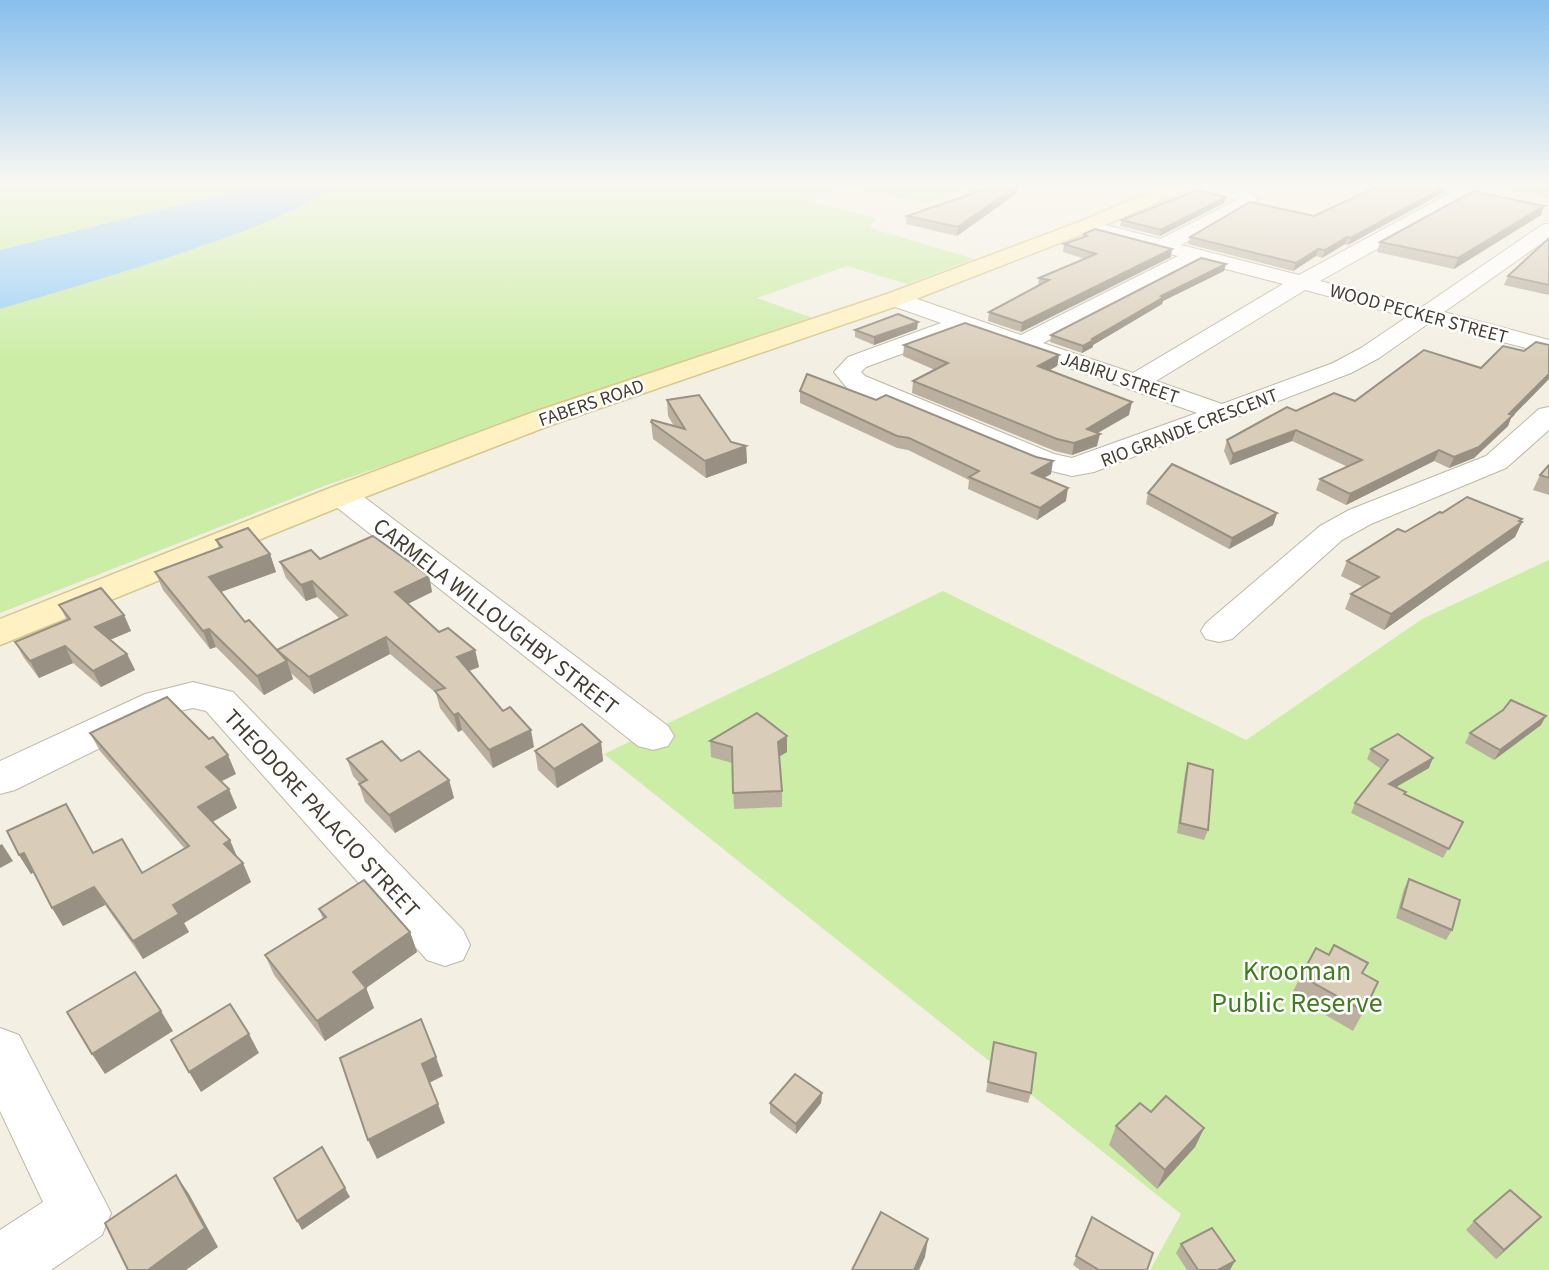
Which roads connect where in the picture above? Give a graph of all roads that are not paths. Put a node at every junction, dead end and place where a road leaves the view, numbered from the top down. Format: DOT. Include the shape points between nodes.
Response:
graph roads {
  1 [pos="1043,242"];
  2 [pos="1149,242"];
  3 [pos="1170,242"];
  4 [pos="1374,242"];
  5 [pos="1530,242"];
  6 [pos="1163,246"];
  7 [pos="1196,255"];
  8 [pos="1302,282"];
  9 [pos="895,299"];
  10 [pos="1425,314"];
  11 [pos="963,323"];
  12 [pos="1024,343"];
  13 [pos="1549,347"];
  14 [pos="1137,383"];
  15 [pos="1225,414"];
  16 [pos="1549,415"];
  17 [pos="341,495"];
  18 [pos="1219,631"];
  19 [pos="0,633"];
  20 [pos="653,736"];
  21 [pos="0,779"];
  22 [pos="445,945"];
  23 [pos="0,1053"];
  24 [pos="0,1267"];
  1 -- 9 [label="main road, FABERS ROAD"];
  2 -- 6 [label="street, WOOD PECKER STREET"];
  3 -- 6 [label="street"];
  4 -- 8 [label="street"];
  5 -- 10 [label="street, RIO GRANDE CRESCENT"];
  6 -- 7 [label="street, WOOD PECKER STREET"];
  7 -- 8 [label="street, WOOD PECKER STREET"];
  7 -- 12 [label="street"];
  8 -- 10 [label="street, WOOD PECKER STREET"];
  8 -- 14 [label="street"];
  9 -- 11 [label="street, JABIRU STREET"];
  9 -- 17 [label="main road, FABERS ROAD" via="541,419"];
  10 -- 13 [label="street, WOOD PECKER STREET"];
  10 -- 15 [label="street, RIO GRANDE CRESCENT" via="1370,354"];
  11 -- 12 [label="street, JABIRU STREET"];
  11 -- 15 [label="street, RIO GRANDE CRESCENT" via="857,362 848,372 856,382 1045,461 1072,467 1101,462"];
  12 -- 14 [label="street, JABIRU STREET"];
  14 -- 15 [label="street, JABIRU STREET"];
  16 -- 18 [label="street" via="1496,462 1331,533"];
  17 -- 19 [label="main road, FABERS ROAD"];
  17 -- 20 [label="street, CARMELA WILLOUGHBY STREET"];
  21 -- 22 [label="street, THEODORE PALACIO STREET" via="159,703 193,695 219,701"];
  23 -- 24 [label="street" via="80,1213"];
}
